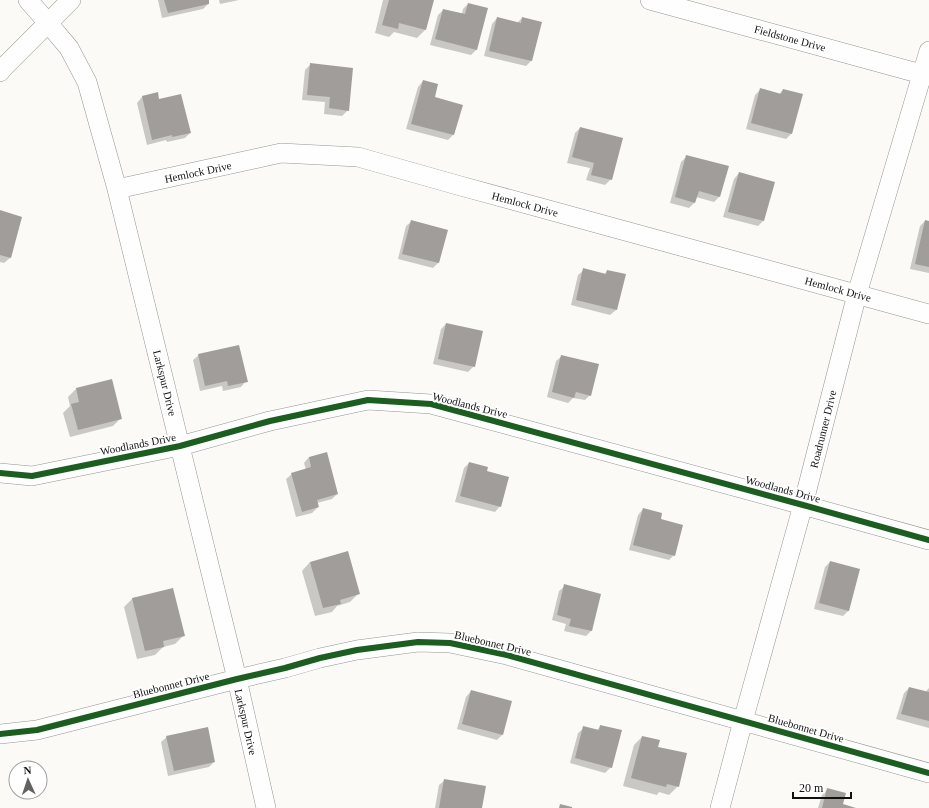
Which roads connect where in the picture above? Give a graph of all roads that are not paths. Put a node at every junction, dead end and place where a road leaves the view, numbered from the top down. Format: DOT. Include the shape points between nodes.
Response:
graph roads {
  1 [pos="28,0"];
  2 [pos="71,0"];
  3 [pos="650,0"];
  4 [pos="48,23"];
  5 [pos="929,51"];
  6 [pos="0,72"];
  7 [pos="926,75"];
  8 [pos="117,190"];
  9 [pos="857,294"];
  10 [pos="929,314"];
  11 [pos="180,446"];
  12 [pos="0,473"];
  13 [pos="803,504"];
  14 [pos="929,540"];
  15 [pos="236,679"];
  16 [pos="743,721"];
  17 [pos="0,734"];
  18 [pos="929,773"];
  19 [pos="266,808"];
  20 [pos="720,808"];
  1 -- 4 [label="street, Larkspur Drive"];
  2 -- 4 [label="street"];
  3 -- 7 [label="street, Fieldstone Drive"];
  4 -- 6 [label="street"];
  4 -- 8 [label="street, Larkspur Drive" via="69,48 87,82"];
  5 -- 7 [label="street, Roadrunner Drive"];
  7 -- 9 [label="street, Roadrunner Drive"];
  8 -- 9 [label="street, Hemlock Drive" via="281,153 358,157"];
  8 -- 11 [label="street, Larkspur Drive"];
  9 -- 10 [label="street, Hemlock Drive"];
  9 -- 13 [label="street, Roadrunner Drive"];
  11 -- 12 [label="street, Woodlands Drive" via="32,476"];
  11 -- 13 [label="street, Woodlands Drive" via="270,421 368,400 431,404"];
  11 -- 15 [label="street, Larkspur Drive"];
  13 -- 14 [label="street, Woodlands Drive"];
  13 -- 16 [label="street, Roadrunner Drive"];
  15 -- 16 [label="street, Bluebonnet Drive" via="358,650 418,642 450,644 507,655"];
  15 -- 17 [label="street, Bluebonnet Drive" via="37,730"];
  15 -- 19 [label="street, Larkspur Drive"];
  16 -- 18 [label="street, Bluebonnet Drive"];
  16 -- 20 [label="street, Roadrunner Drive"];
}
